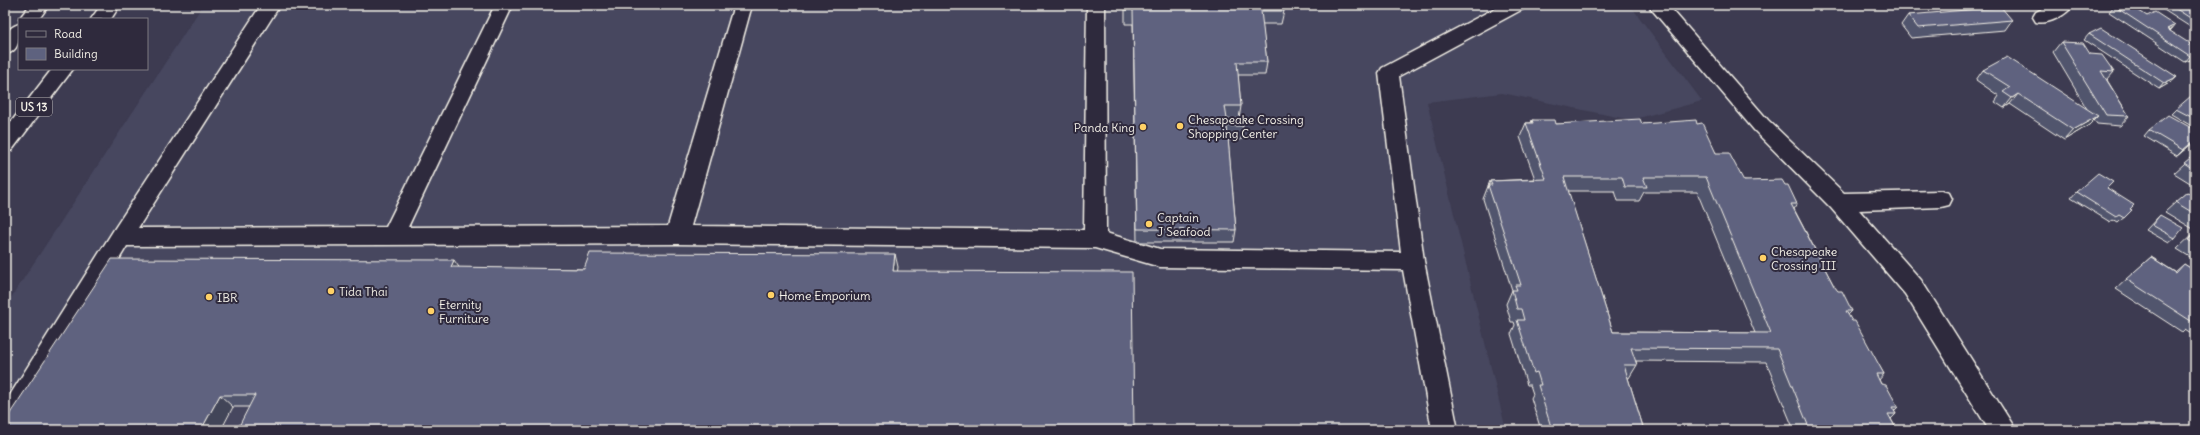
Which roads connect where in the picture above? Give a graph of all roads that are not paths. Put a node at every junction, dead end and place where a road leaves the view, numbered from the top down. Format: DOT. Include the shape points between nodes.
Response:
graph roads {
  1 [pos="40,5"];
  2 [pos="111,5"];
  3 [pos="271,5"];
  4 [pos="504,5"];
  5 [pos="744,5"];
  6 [pos="1096,5"];
  7 [pos="1516,5"];
  8 [pos="1657,5"];
  9 [pos="2064,5"];
  10 [pos="2043,17"];
  11 [pos="30,18"];
  12 [pos="102,18"];
  13 [pos="18,32"];
  14 [pos="5,48"];
  15 [pos="62,70"];
  16 [pos="5,145"];
  17 [pos="1941,199"];
  18 [pos="1839,202"];
  19 [pos="677,235"];
  20 [pos="393,236"];
  21 [pos="121,237"];
  22 [pos="1095,238"];
  23 [pos="1413,261"];
  24 [pos="5,425"];
  25 [pos="1445,430"];
  26 [pos="2003,430"];
  1 -- 11 [label="main road"];
  2 -- 12 [label="main road"];
  3 -- 21 [label="main road"];
  4 -- 20 [label="main road"];
  5 -- 19 [label="main road"];
  6 -- 22 [label="main road"];
  7 -- 23 [label="main road" via="1389,73"];
  8 -- 18 [label="main road" via="1761,125"];
  9 -- 10 [label="main road"];
  13 -- 14 [label="main road"];
  15 -- 16 [label="main road, US 13"];
  17 -- 18 [label="main road"];
  18 -- 26 [label="main road" via="1913,287"];
  19 -- 20 [label="main road"];
  19 -- 22 [label="main road"];
  20 -- 21 [label="main road"];
  21 -- 24 [label="main road"];
  22 -- 23 [label="main road" via="1160,258"];
  23 -- 25 [label="main road"];
}
